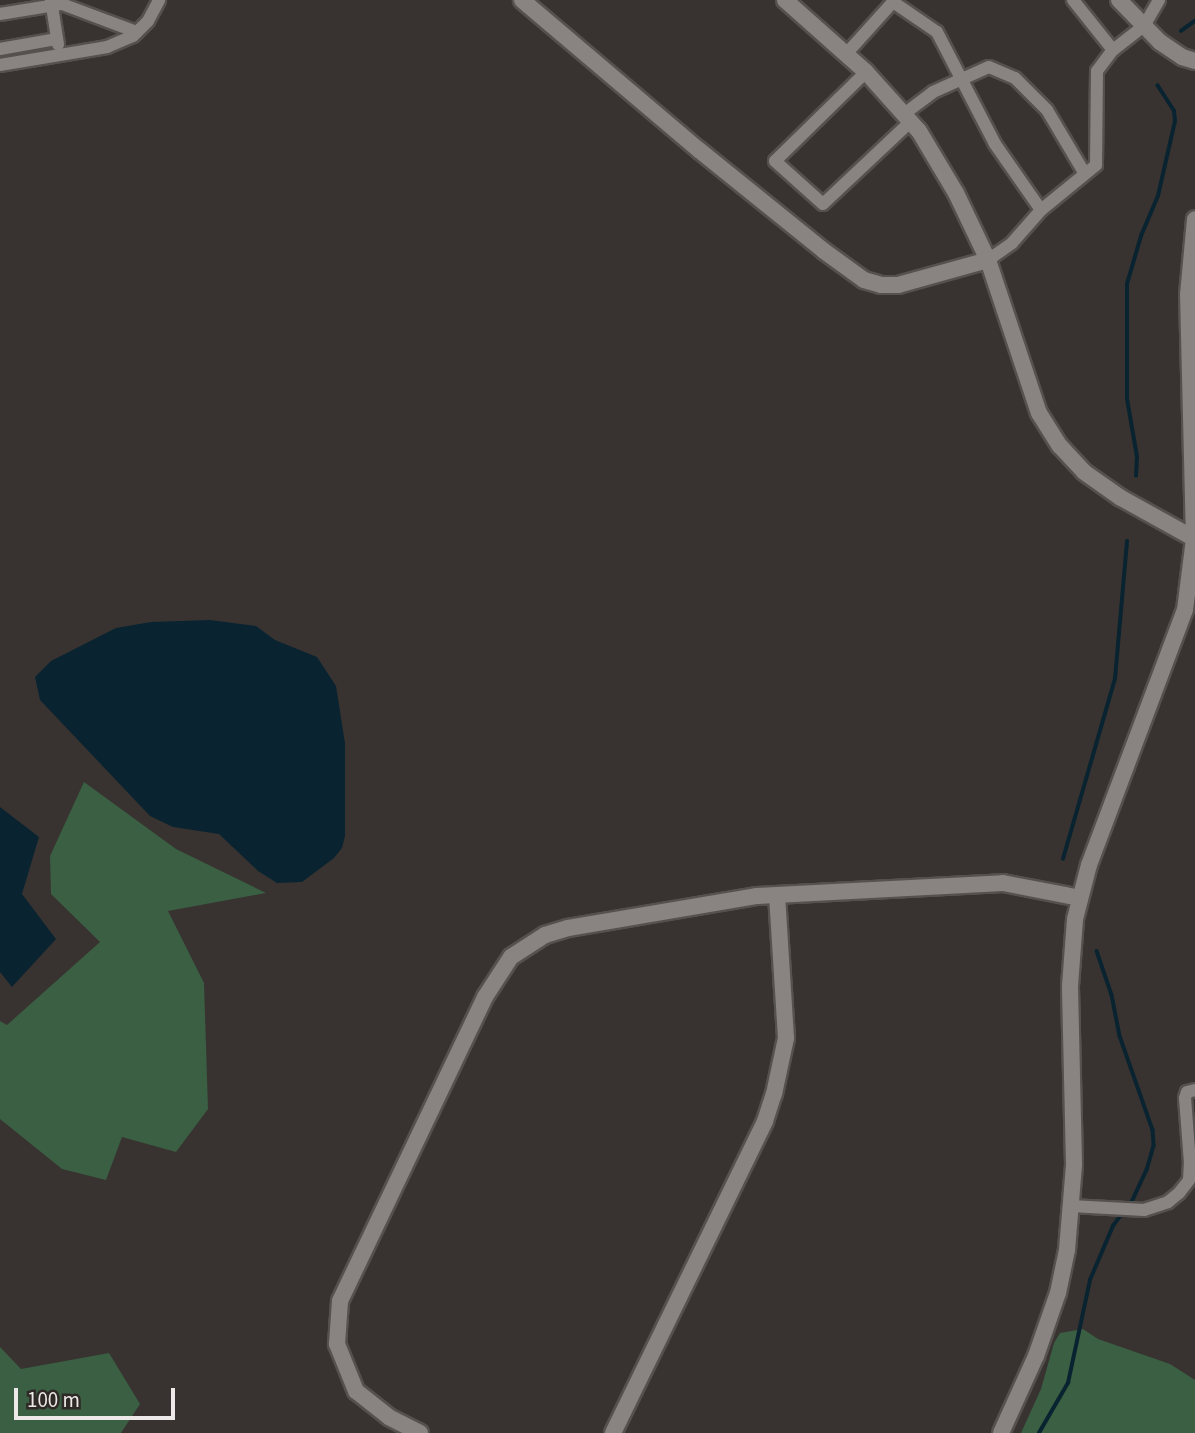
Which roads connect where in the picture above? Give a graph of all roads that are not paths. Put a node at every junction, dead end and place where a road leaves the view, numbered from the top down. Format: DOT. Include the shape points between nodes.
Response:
graph roads {
  1 [pos="159,0"];
  2 [pos="522,0"];
  3 [pos="785,0"];
  4 [pos="1073,0"];
  5 [pos="1119,0"];
  6 [pos="1159,0"];
  7 [pos="51,2"];
  8 [pos="0,14"];
  9 [pos="1144,26"];
  10 [pos="137,33"];
  11 [pos="57,39"];
  12 [pos="0,49"];
  13 [pos="1113,50"];
  14 [pos="846,53"];
  15 [pos="60,55"];
  16 [pos="1195,61"];
  17 [pos="0,65"];
  18 [pos="866,72"];
  19 [pos="960,79"];
  20 [pos="907,118"];
  21 [pos="1085,174"];
  22 [pos="1041,210"];
  23 [pos="1195,219"];
  24 [pos="988,260"];
  25 [pos="1191,295"];
  26 [pos="1194,539"];
  27 [pos="777,895"];
  28 [pos="1080,898"];
  29 [pos="1195,1090"];
  30 [pos="1071,1206"];
  31 [pos="420,1433"];
  32 [pos="613,1433"];
  33 [pos="1001,1433"];
  1 -- 10 [label="street"];
  2 -- 24 [label="street" via="709,158 864,279 898,285"];
  3 -- 14 [label="street"];
  4 -- 13 [label="street"];
  5 -- 9 [label="street"];
  6 -- 9 [label="street"];
  7 -- 8 [label="street"];
  7 -- 10 [label="street"];
  7 -- 11 [label="street"];
  9 -- 13 [label="street"];
  9 -- 16 [label="street" via="1160,42"];
  10 -- 15 [label="street" via="107,47"];
  11 -- 12 [label="street"];
  11 -- 15 [label="street"];
  13 -- 21 [label="street" via="1097,71 1096,165"];
  14 -- 18 [label="street"];
  14 -- 19 [label="street" via="893,2 937,32"];
  15 -- 17 [label="street"];
  18 -- 20 [label="street"];
  18 -- 20 [label="street" via="775,161 823,204"];
  19 -- 20 [label="street" via="933,92"];
  19 -- 21 [label="street" via="989,68 1014,78 1047,110"];
  19 -- 22 [label="street" via="995,144"];
  20 -- 24 [label="street" via="956,193"];
  21 -- 22 [label="street"];
  22 -- 24 [label="street" via="1012,243"];
  23 -- 25 [label="street"];
  24 -- 26 [label="street" via="1039,413 1060,446 1084,472 1121,498"];
  25 -- 26 [label="street"];
  26 -- 28 [label="street" via="1185,610"];
  27 -- 28 [label="street" via="1003,883"];
  27 -- 31 [label="street" via="568,928 527,944 499,974 340,1301 337,1344 356,1391 389,1417"];
  27 -- 32 [label="street" via="786,1038 774,1094"];
  28 -- 30 [label="street" via="1070,986"];
  29 -- 30 [label="street" via="1185,1098 1189,1180 1179,1193 1144,1210"];
  30 -- 33 [label="street" via="1058,1293"];
}
